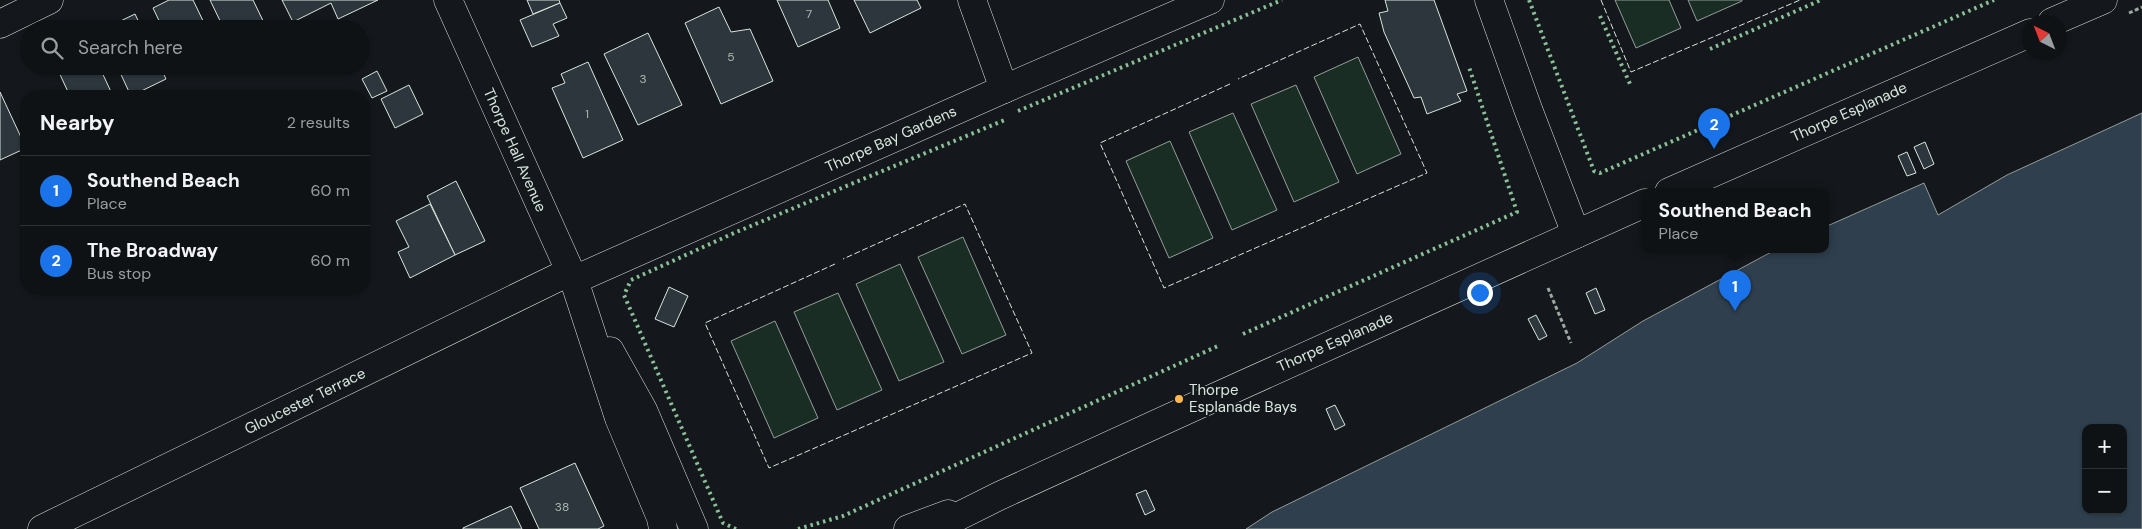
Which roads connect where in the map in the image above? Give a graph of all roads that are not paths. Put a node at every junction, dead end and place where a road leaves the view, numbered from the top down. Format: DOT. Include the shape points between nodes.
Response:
graph roads {
  1 [pos="49,0"];
  2 [pos="448,0"];
  3 [pos="972,0"];
  4 [pos="1210,0"];
  5 [pos="1489,0"];
  6 [pos="2103,0"];
  7 [pos="2067,16"];
  8 [pos="0,24"];
  9 [pos="2022,36"];
  10 [pos="1004,89"];
  11 [pos="1678,188"];
  12 [pos="1641,205"];
  13 [pos="1576,234"];
  14 [pos="575,284"];
  15 [pos="999,496"];
  16 [pos="42,529"];
  17 [pos="663,529"];
  18 [pos="694,529"];
  19 [pos="908,529"];
  20 [pos="933,529"];
  1 -- 8 [label="street"];
  2 -- 14 [label="street, Thorpe Hall Avenue"];
  3 -- 10 [label="street"];
  4 -- 10 [label="street, Thorpe Bay Gardens"];
  5 -- 13 [label="street"];
  6 -- 7 [label="street"];
  9 -- 11 [label="street, Thorpe Esplanade"];
  10 -- 14 [label="street, Thorpe Bay Gardens"];
  12 -- 13 [label="street, Thorpe Esplanade"];
  13 -- 15 [label="street, Thorpe Esplanade"];
  14 -- 16 [label="street, Gloucester Terrace"];
  14 -- 17 [label="street, Thorpe Hall Avenue" via="619,418"];
  14 -- 18 [label="street, Thorpe Hall Avenue" via="643,410"];
  15 -- 19 [label="street, Thorpe Esplanade"];
  15 -- 20 [label="street, Thorpe Esplanade"];
}
